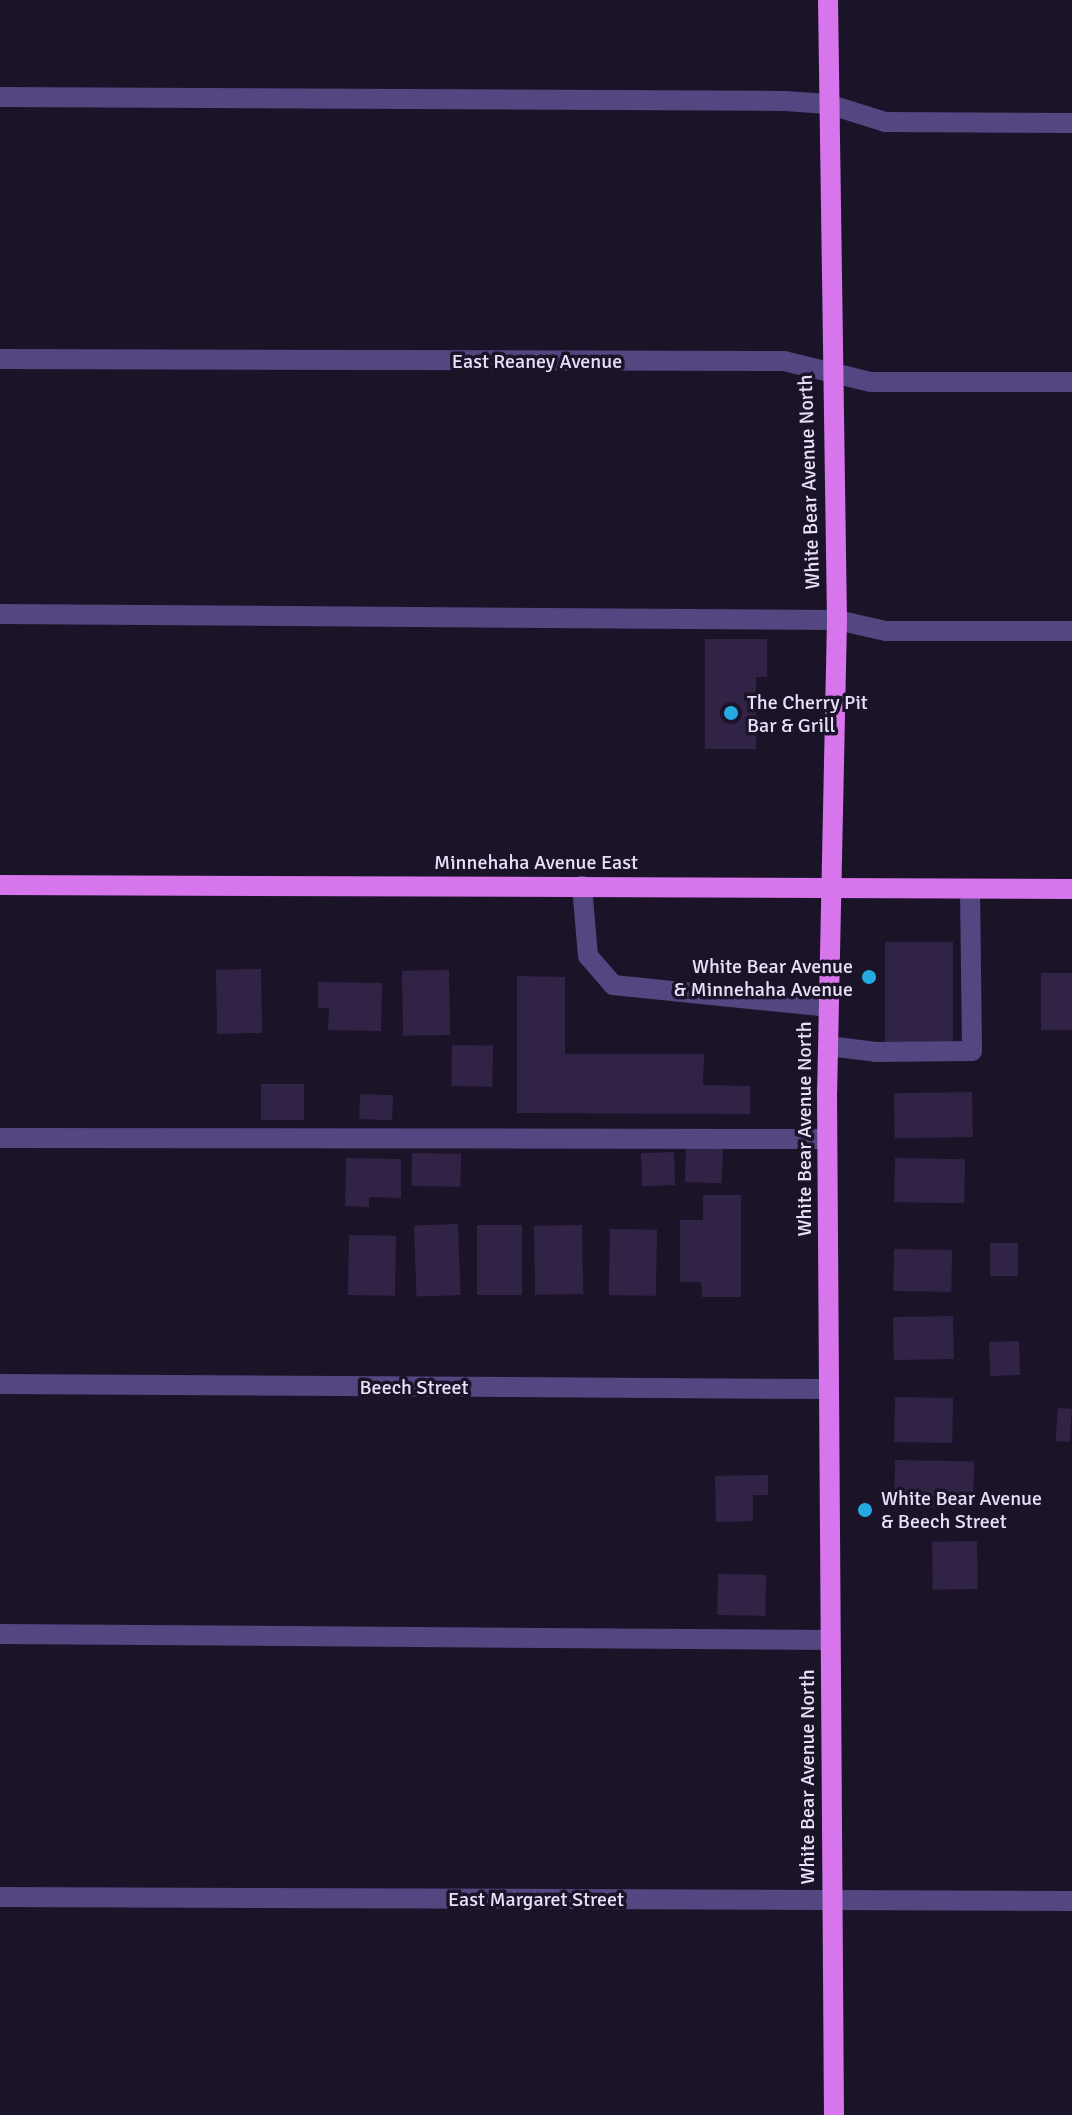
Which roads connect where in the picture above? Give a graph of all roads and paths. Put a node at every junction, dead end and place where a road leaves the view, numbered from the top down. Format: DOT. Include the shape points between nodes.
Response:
graph roads {
  1 [pos="828,0"];
  2 [pos="0,97"];
  3 [pos="828,104"];
  4 [pos="1072,123"];
  5 [pos="0,359"];
  6 [pos="830,370"];
  7 [pos="1072,382"];
  8 [pos="0,614"];
  9 [pos="837,620"];
  10 [pos="1072,631"];
  11 [pos="0,885"];
  12 [pos="582,886"];
  13 [pos="829,888"];
  14 [pos="970,889"];
  15 [pos="1072,889"];
  16 [pos="828,1007"];
  17 [pos="828,1046"];
  18 [pos="0,1138"];
  19 [pos="827,1139"];
  20 [pos="0,1384"];
  21 [pos="827,1389"];
  22 [pos="0,1634"];
  23 [pos="830,1640"];
  24 [pos="0,1897"];
  25 [pos="831,1900"];
  26 [pos="1072,1901"];
  27 [pos="834,2115"];
  1 -- 3 [label="main road, White Bear Avenue North"];
  2 -- 3 [label="street"];
  3 -- 4 [label="street" via="885,122"];
  3 -- 6 [label="main road, White Bear Avenue North"];
  5 -- 6 [label="street, East Reaney Avenue" via="784,361"];
  6 -- 7 [label="street, East Reaney Avenue" via="871,382"];
  6 -- 9 [label="main road, White Bear Avenue North"];
  8 -- 9 [label="street"];
  9 -- 10 [label="street" via="886,631"];
  9 -- 13 [label="main road, White Bear Avenue North"];
  11 -- 12 [label="main road, Minnehaha Avenue East"];
  12 -- 13 [label="main road, Minnehaha Avenue East"];
  12 -- 16 [label="street" via="588,956 613,985"];
  13 -- 14 [label="main road, Minnehaha Avenue East"];
  13 -- 16 [label="main road, White Bear Avenue North"];
  14 -- 15 [label="main road, Minnehaha Avenue East"];
  14 -- 17 [label="street" via="972,1051 876,1052"];
  16 -- 17 [label="main road, White Bear Avenue North"];
  17 -- 19 [label="main road, White Bear Avenue North"];
  18 -- 19 [label="street"];
  19 -- 21 [label="main road, White Bear Avenue North"];
  20 -- 21 [label="street, Beech Street"];
  21 -- 23 [label="main road, White Bear Avenue North"];
  22 -- 23 [label="street"];
  23 -- 25 [label="main road, White Bear Avenue North"];
  24 -- 25 [label="street, East Margaret Street"];
  25 -- 26 [label="street, East Margaret Street"];
  25 -- 27 [label="main road, White Bear Avenue North"];
}
